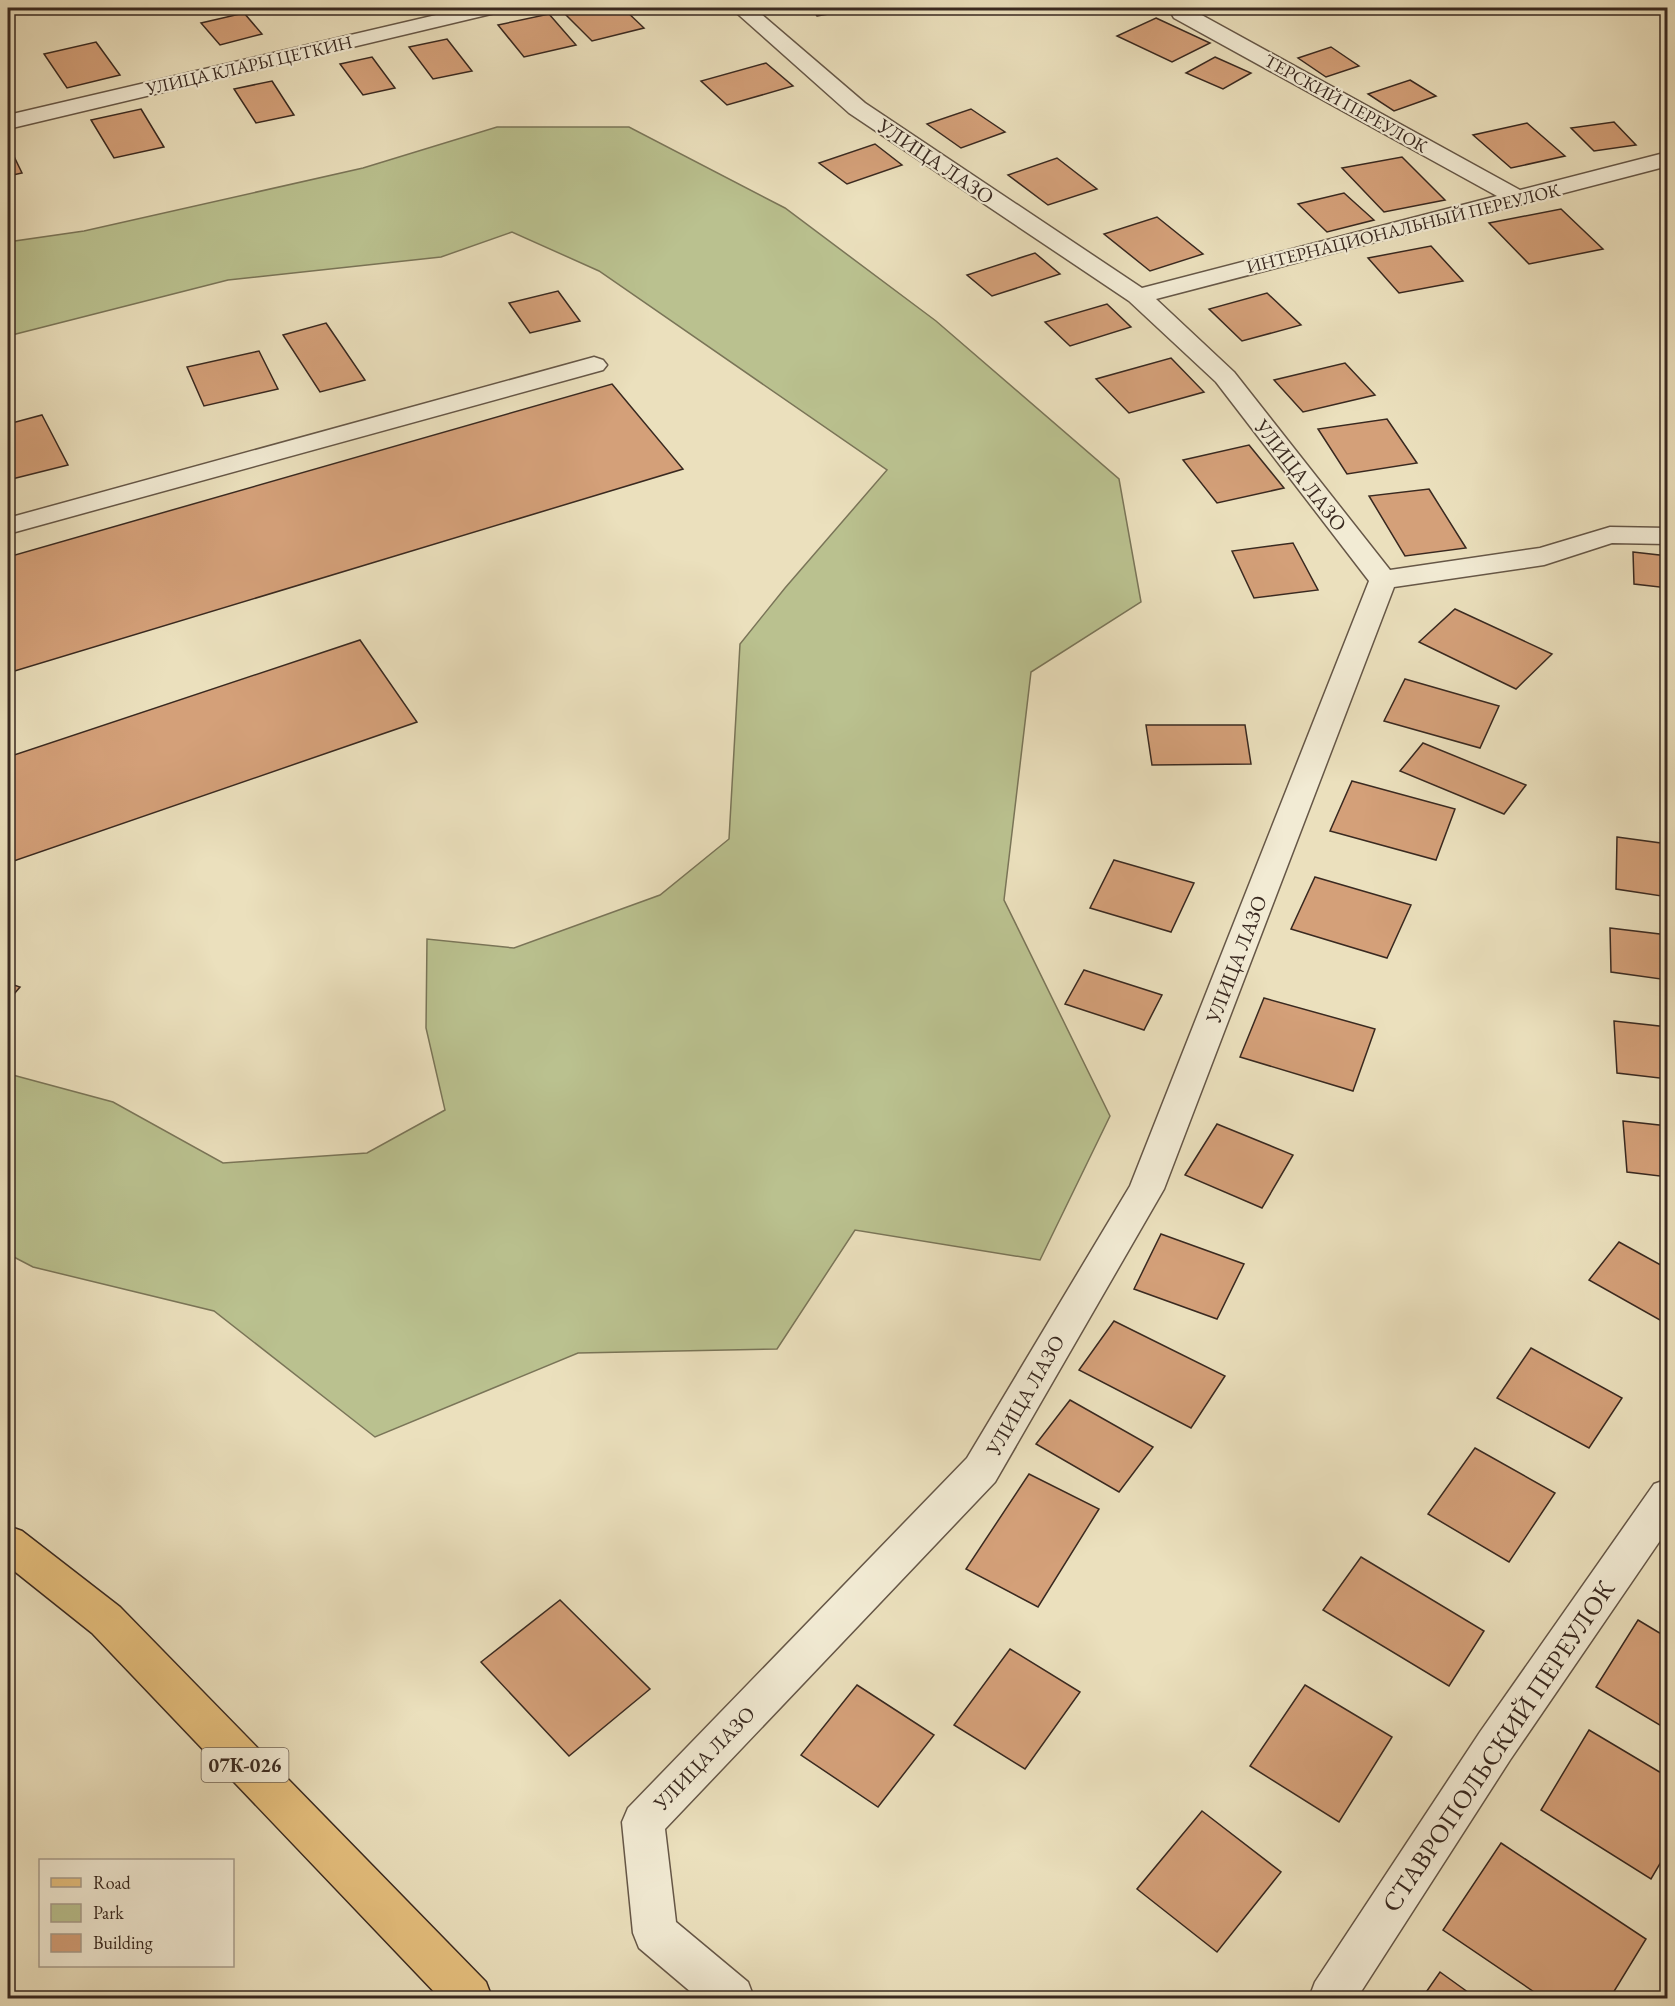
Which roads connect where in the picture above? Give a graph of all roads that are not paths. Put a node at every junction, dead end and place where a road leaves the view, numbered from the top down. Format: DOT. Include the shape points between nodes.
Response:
graph roads {
  1 [pos="491,8"];
  2 [pos="742,8"];
  3 [pos="1192,8"];
  4 [pos="8,122"];
  5 [pos="1668,159"];
  6 [pos="1519,198"];
  7 [pos="1138,296"];
  8 [pos="594,365"];
  9 [pos="8,526"];
  10 [pos="1668,536"];
  11 [pos="1383,580"];
  12 [pos="1668,1496"];
  13 [pos="8,1543"];
  14 [pos="470,1998"];
  15 [pos="732,1998"];
  16 [pos="1331,1998"];
  1 -- 4 [label="street, УЛИЦА КЛАРЫ ЦЕТКИН"];
  2 -- 7 [label="street, УЛИЦА ЛАЗО" via="857,108"];
  3 -- 6 [label="street, ТЕРСКИЙ ПЕРЕУЛОК" via="1182,13"];
  5 -- 6 [label="street, ИНТЕРНАЦИОНАЛЬНЫЙ ПЕРЕУЛОК"];
  6 -- 7 [label="street, ИНТЕРНАЦИОНАЛЬНЫЙ ПЕРЕУЛОК"];
  7 -- 11 [label="street, УЛИЦА ЛАЗО" via="1226,377"];
  8 -- 9 [label="street"];
  10 -- 11 [label="street" via="1610,535 1544,556"];
  11 -- 15 [label="street, УЛИЦА ЛАЗО" via="1146,1189 987,1460 643,1822 655,1933"];
  12 -- 16 [label="street, СТАВРОПОЛЬСКИЙ ПЕРЕУЛОК" via="1496,1746"];
  13 -- 14 [label="main road, 07К-026" via="106,1620"];
}
